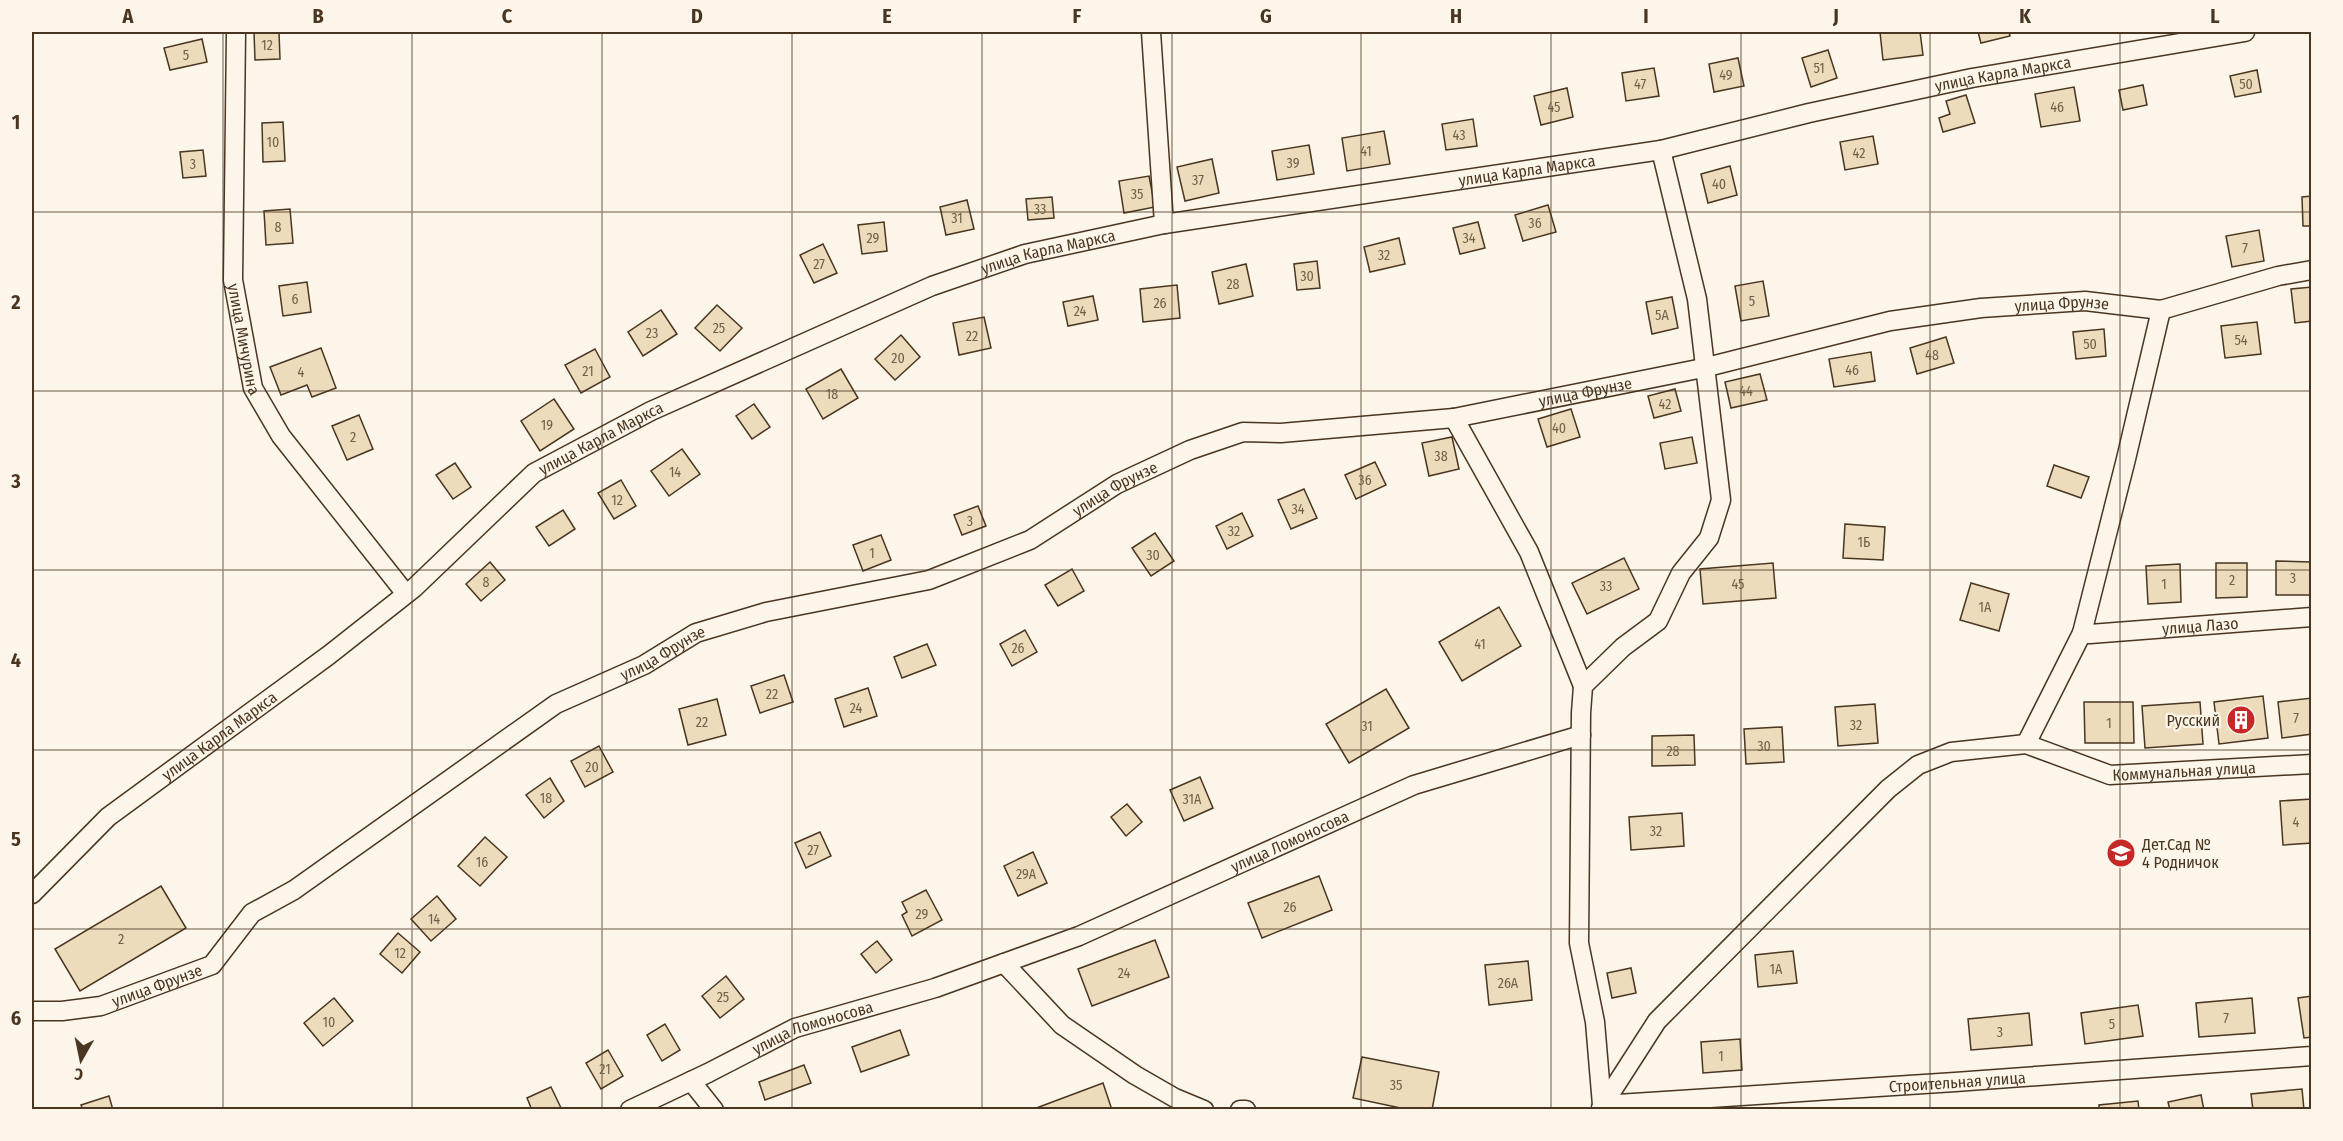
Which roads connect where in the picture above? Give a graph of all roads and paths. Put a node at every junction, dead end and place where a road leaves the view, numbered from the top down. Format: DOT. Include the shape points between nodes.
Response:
graph roads {
  1 [pos="236,32"];
  2 [pos="1151,32"];
  3 [pos="2245,32"];
  4 [pos="1661,150"];
  5 [pos="1164,224"];
  6 [pos="2312,270"];
  7 [pos="2161,310"];
  8 [pos="1704,368"];
  9 [pos="1454,418"];
  10 [pos="406,594"];
  11 [pos="2312,617"];
  12 [pos="2086,633"];
  13 [pos="1583,686"];
  14 [pos="1581,735"];
  15 [pos="2026,744"];
  16 [pos="2312,764"];
  17 [pos="32,894"];
  18 [pos="1004,963"];
  19 [pos="32,1011"];
  20 [pos="2312,1056"];
  21 [pos="692,1081"];
  22 [pos="1601,1107"];
  23 [pos="630,1110"];
  24 [pos="714,1110"];
  25 [pos="1204,1110"];
  26 [pos="1240,1110"];
  27 [pos="1246,1110"];
  1 -- 10 [label="street, улица Мичурина" via="233,280 253,388 281,436"];
  2 -- 5 [label="street"];
  3 -- 4 [label="street, улица Карла Маркса" via="1972,78"];
  4 -- 5 [label="street, улица Карла Маркса"];
  4 -- 8 [label="street" via="1696,299"];
  5 -- 10 [label="street, улица Карла Маркса" via="1025,254 932,286 651,411 534,473"];
  6 -- 7 [label="street, улица Фрунзе"];
  7 -- 8 [label="street, улица Фрунзе" via="2085,301 1981,308 1890,321"];
  7 -- 12 [label="street"];
  8 -- 9 [label="street, улица Фрунзе"];
  8 -- 13 [label="street" via="1721,500 1708,538 1681,573 1658,621 1623,647"];
  9 -- 13 [label="street" via="1529,552"];
  9 -- 19 [label="street, улица Фрунзе" via="1281,433 1243,432 1190,450 1117,484 1030,540 929,579 766,612 696,633 644,665 556,704 294,890 252,913 212,965 101,1006"];
  10 -- 17 [label="street, улица Карла Маркса" via="108,817"];
  11 -- 12 [label="street, улица Лазо"];
  12 -- 15 [label="street"];
  13 -- 14 [label="street"];
  14 -- 18 [label="street, улица Ломоносова" via="1414,785 1078,936"];
  14 -- 22 [label="street" via="1580,943 1595,1022"];
  15 -- 16 [label="street, Коммунальная улица" via="2110,775"];
  15 -- 22 [label="street" via="1951,753 1918,765 1888,789 1657,1021"];
  18 -- 21 [label="street, улица Ломоносова" via="935,988 795,1028"];
  18 -- 25 [label="street" via="1062,1025 1175,1098"];
  20 -- 22 [label="street, Строительная улица"];
  21 -- 23 [label="street, улица Ломоносова"];
  21 -- 24 [label="street"];
  26 -- 27 [label="street"];
}
